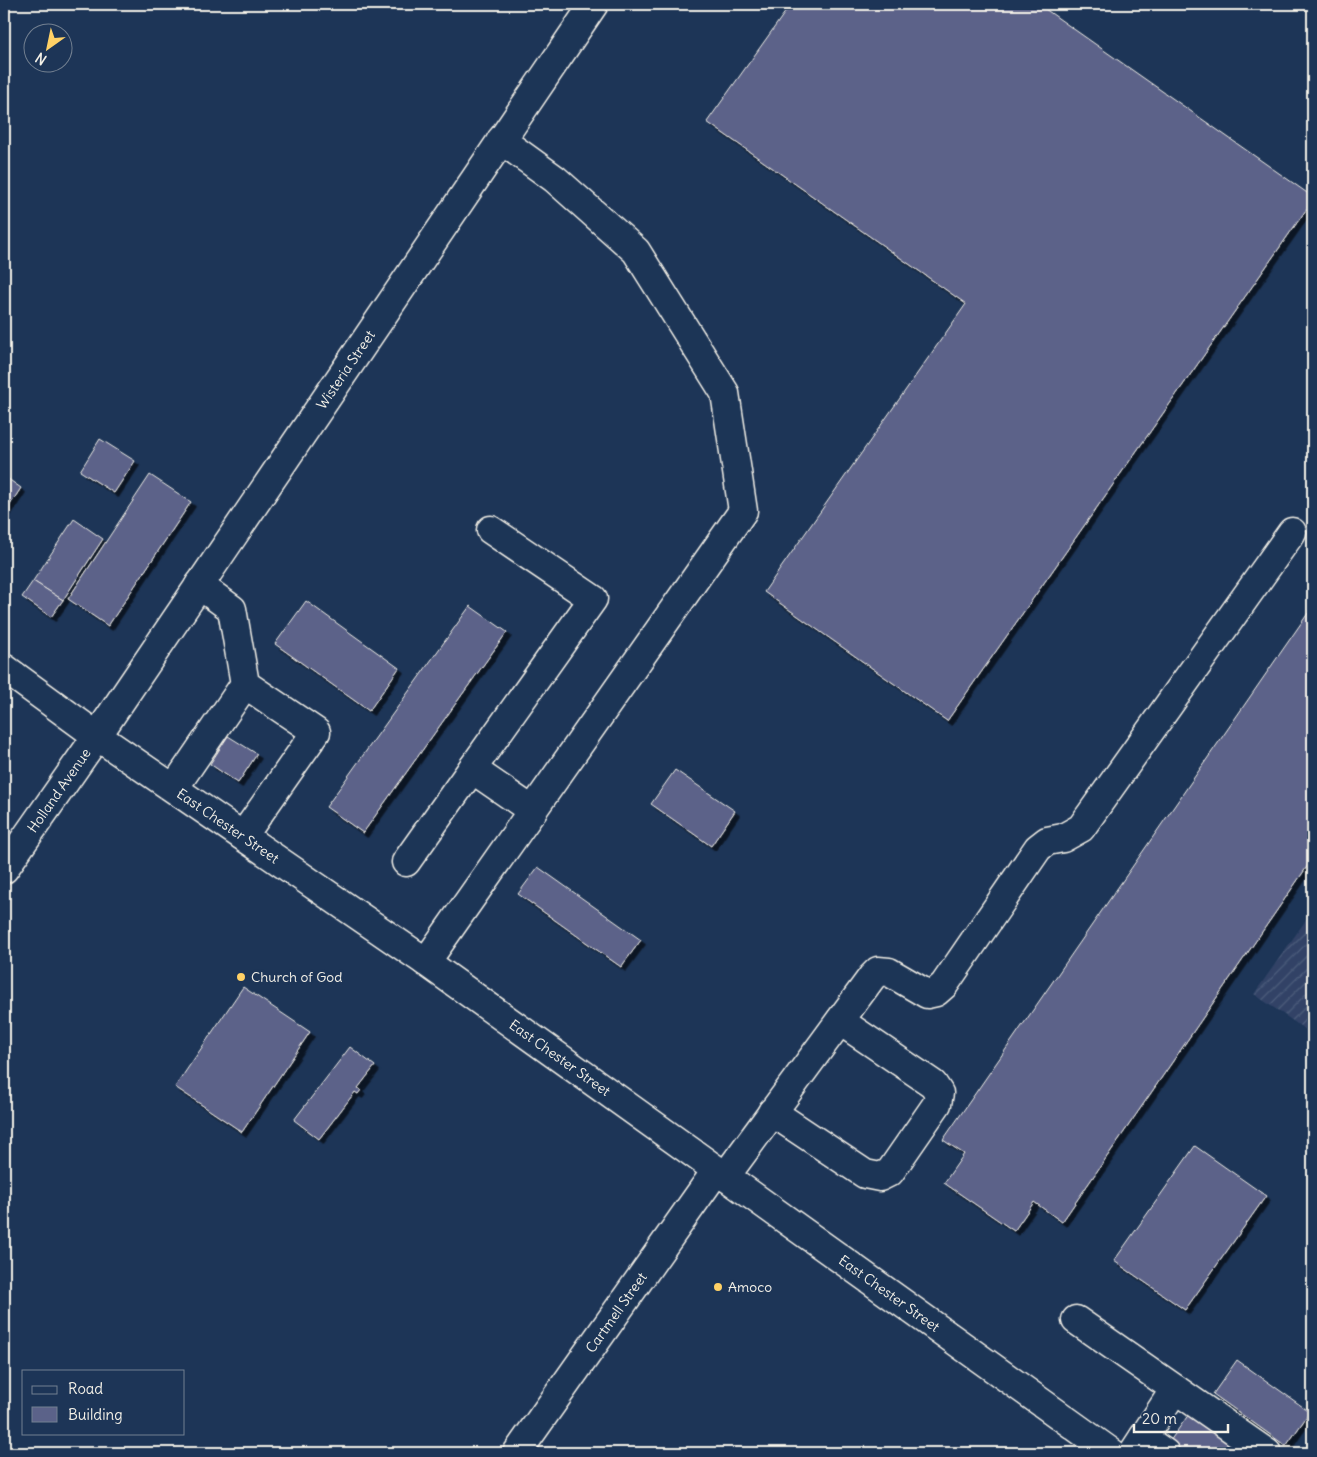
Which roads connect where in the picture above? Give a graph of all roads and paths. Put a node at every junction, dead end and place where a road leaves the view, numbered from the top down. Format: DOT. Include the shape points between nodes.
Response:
graph roads {
  1 [pos="594,4"];
  2 [pos="501,140"];
  3 [pos="491,530"];
  4 [pos="1292,532"];
  5 [pos="199,585"];
  6 [pos="4,668"];
  7 [pos="245,684"];
  8 [pos="98,736"];
  9 [pos="472,769"];
  10 [pos="174,788"];
  11 [pos="533,811"];
  12 [pos="243,836"];
  13 [pos="406,862"];
  14 [pos="4,869"];
  15 [pos="426,962"];
  16 [pos="840,1021"];
  17 [pos="772,1112"];
  18 [pos="720,1174"];
  19 [pos="1076,1320"];
  20 [pos="1175,1389"];
  21 [pos="1138,1446"];
  22 [pos="517,1453"];
  23 [pos="1112,1453"];
  24 [pos="1165,1453"];
  25 [pos="1267,1453"];
  1 -- 2 [label="street, Wisteria Street"];
  2 -- 5 [label="street, Wisteria Street"];
  2 -- 11 [label="street" via="555,179 636,251 725,393 743,511"];
  3 -- 9 [label="street" via="593,600"];
  4 -- 16 [label="street, Cartmell Street" via="1081,828 1063,838 1047,841 1038,848 944,985 927,994 889,972 878,971"];
  5 -- 7 [label="street" via="232,609"];
  5 -- 8 [label="street, Wisteria Street"];
  6 -- 8 [label="street, East Chester Street"];
  7 -- 10 [label="street"];
  7 -- 12 [label="street" via="316,732"];
  8 -- 10 [label="street, East Chester Street"];
  8 -- 14 [label="street, Holland Avenue"];
  9 -- 11 [label="street"];
  9 -- 13 [label="street"];
  10 -- 12 [label="street, East Chester Street"];
  11 -- 15 [label="street"];
  12 -- 15 [label="street, East Chester Street"];
  15 -- 18 [label="street, East Chester Street"];
  16 -- 17 [label="street, Cartmell Street"];
  16 -- 17 [label="street" via="934,1084 940,1093 937,1104 890,1172 880,1177 865,1174"];
  17 -- 18 [label="street, Cartmell Street"];
  18 -- 22 [label="street, Cartmell Street"];
  18 -- 23 [label="street, East Chester Street"];
  19 -- 20 [label="street"];
  20 -- 21 [label="street"];
  20 -- 25 [label="street"];
  21 -- 24 [label="street"];
}
